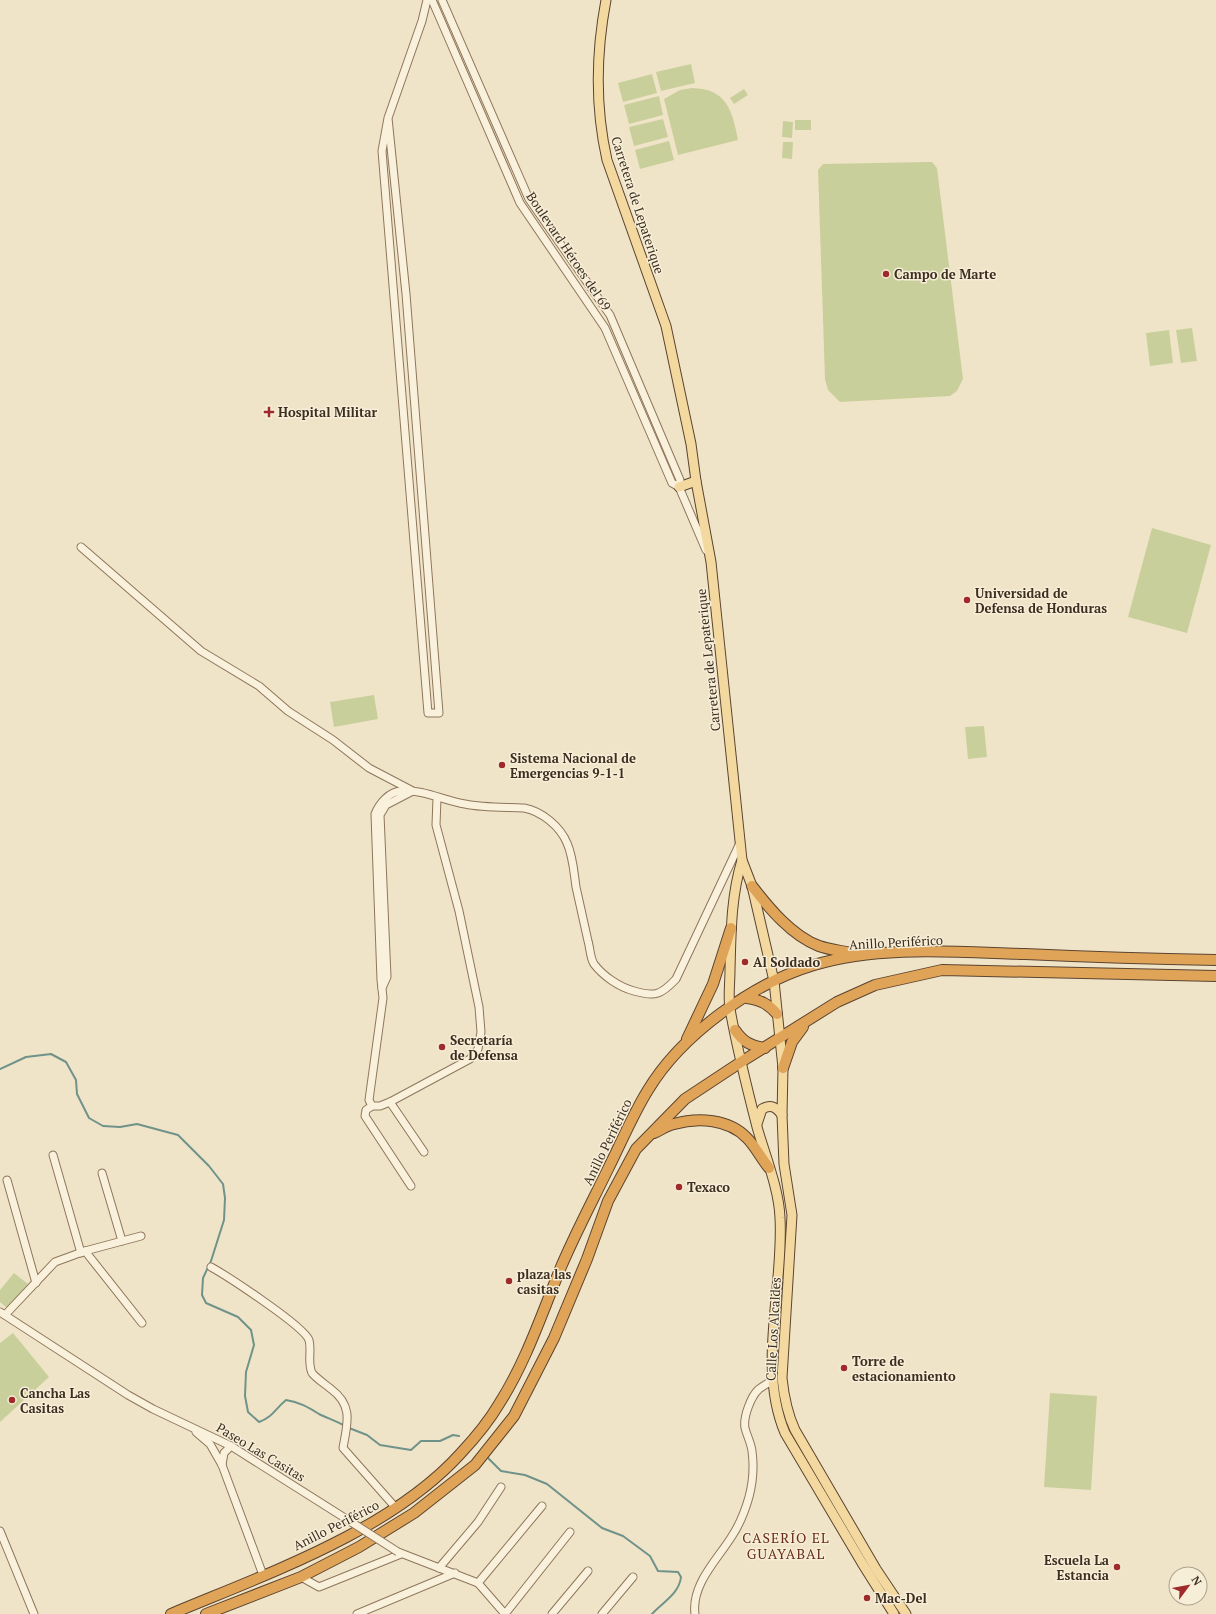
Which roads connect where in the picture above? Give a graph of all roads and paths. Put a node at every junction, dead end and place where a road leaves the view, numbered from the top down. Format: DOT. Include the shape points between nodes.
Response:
graph roads {
  1 [pos="431,0"];
  2 [pos="442,0"];
  3 [pos="606,0"];
  4 [pos="388,118"];
  5 [pos="696,481"];
  6 [pos="679,487"];
  7 [pos="81,548"];
  8 [pos="711,562"];
  9 [pos="413,791"];
  10 [pos="437,798"];
  11 [pos="740,843"];
  12 [pos="742,860"];
  13 [pos="752,886"];
  14 [pos="731,928"];
  15 [pos="860,954"];
  16 [pos="1216,960"];
  17 [pos="1216,976"];
  18 [pos="774,981"];
  19 [pos="747,998"];
  20 [pos="730,1008"];
  21 [pos="777,1014"];
  22 [pos="812,1018"];
  23 [pos="735,1030"];
  24 [pos="780,1038"];
  25 [pos="686,1041"];
  26 [pos="765,1048"];
  27 [pos="741,1062"];
  28 [pos="783,1068"];
  29 [pos="390,1102"];
  30 [pos="372,1106"];
  31 [pos="782,1115"];
  32 [pos="757,1126"];
  33 [pos="647,1136"];
  34 [pos="424,1152"];
  35 [pos="53,1155"];
  36 [pos="769,1168"];
  37 [pos="102,1174"];
  38 [pos="7,1180"];
  39 [pos="411,1186"];
  40 [pos="141,1236"];
  41 [pos="122,1241"];
  42 [pos="83,1252"];
  43 [pos="211,1267"];
  44 [pos="36,1283"];
  45 [pos="3,1314"];
  46 [pos="142,1323"];
  47 [pos="772,1381"];
  48 [pos="190,1426"];
  49 [pos="231,1446"];
  50 [pos="222,1465"];
  51 [pos="501,1487"];
  52 [pos="542,1506"];
  53 [pos="396,1508"];
  54 [pos="0,1531"];
  55 [pos="570,1532"];
  56 [pos="399,1553"];
  57 [pos="440,1568"];
  58 [pos="588,1571"];
  59 [pos="455,1574"];
  60 [pos="263,1575"];
  61 [pos="301,1577"];
  62 [pos="633,1577"];
  63 [pos="478,1583"];
  64 [pos="34,1614"];
  65 [pos="171,1614"];
  66 [pos="206,1614"];
  67 [pos="357,1614"];
  68 [pos="505,1614"];
  69 [pos="552,1614"];
  70 [pos="602,1614"];
  71 [pos="695,1614"];
  72 [pos="894,1614"];
  73 [pos="906,1614"];
  1 -- 4 [label="street, Boulevard Héroes del 69"];
  1 -- 6 [label="street, Boulevard Héroes del 69" via="520,203 605,328 672,483"];
  2 -- 6 [label="street, Boulevard Héroes del 69" via="529,199 610,315 680,480"];
  3 -- 5 [label="main road, Carretera de Lepaterique" via="600,31 598,77 601,134 607,160 666,326 691,444"];
  4 -- 4 [label="street, Boulevard Héroes del 69" via="382,151 428,713 439,713 406,294"];
  5 -- 6 [label="main road"];
  5 -- 8 [label="main road, Carretera de Lepaterique"];
  6 -- 8 [label="street, Boulevard Héroes del 69"];
  7 -- 9 [label="street" via="202,651 259,686 288,711 333,740 369,768"];
  8 -- 11 [label="main road, Carretera de Lepaterique"];
  9 -- 10 [label="street"];
  9 -- 30 [label="street" via="400,790 389,796 374,814 383,998 369,1100"];
  10 -- 11 [label="street" via="466,805 533,810 554,824 567,841 570,851 593,963 604,975 619,984 645,994 656,995 676,979"];
  10 -- 29 [label="street" via="436,825 471,961 482,1032 478,1049 470,1059"];
  11 -- 12 [label="main road, Carretera de Lepaterique"];
  12 -- 13 [label="main road, Carretera de Lepaterique"];
  12 -- 14 [label="main road, Carretera de Lepaterique" via="735,881"];
  13 -- 15 [label="highway" via="768,907 793,930 819,946"];
  13 -- 18 [label="main road, Carretera de Lepaterique"];
  14 -- 20 [label="main road, Carretera de Lepaterique"];
  14 -- 25 [label="highway" via="713,984"];
  15 -- 16 [label="highway, Anillo Periférico" via="944,952"];
  15 -- 18 [label="highway, Anillo Periférico" via="814,965"];
  17 -- 22 [label="highway, Anillo Periférico" via="942,970 875,985 837,1002"];
  18 -- 19 [label="highway, Anillo Periférico"];
  18 -- 21 [label="main road, Carretera de Lepaterique"];
  19 -- 20 [label="highway, Anillo Periférico"];
  19 -- 21 [label="highway" via="759,999"];
  20 -- 23 [label="main road, Carretera de Lepaterique"];
  20 -- 25 [label="highway, Anillo Periférico"];
  21 -- 24 [label="main road, Carretera de Lepaterique"];
  22 -- 24 [label="highway, Anillo Periférico"];
  22 -- 28 [label="highway" via="792,1042"];
  23 -- 26 [label="highway" via="742,1040 753,1046"];
  23 -- 27 [label="main road, Carretera de Lepaterique"];
  24 -- 26 [label="highway, Anillo Periférico"];
  24 -- 28 [label="main road, Calle Los Alcaldes"];
  25 -- 53 [label="highway, Anillo Periférico" via="647,1091 567,1253 519,1369 498,1406 460,1454"];
  26 -- 27 [label="highway, Anillo Periférico"];
  27 -- 32 [label="main road, Calle Los Alcaldes"];
  27 -- 33 [label="highway, Anillo Periférico" via="684,1100"];
  28 -- 31 [label="main road, Calle Los Alcaldes"];
  29 -- 30 [label="street"];
  29 -- 34 [label="street"];
  30 -- 39 [label="street" via="366,1110 364,1116"];
  31 -- 32 [label="main road" via="773,1106 766,1106 762,1109"];
  31 -- 73 [label="main road, Calle Los Alcaldes" via="784,1164 792,1215 782,1378 787,1412 872,1562"];
  32 -- 36 [label="main road, Calle Los Alcaldes"];
  33 -- 36 [label="highway" via="674,1124 699,1120 720,1122 736,1128 747,1138"];
  33 -- 61 [label="highway, Anillo Periférico" via="636,1149 608,1201 569,1305 510,1421 475,1465 445,1490 390,1529"];
  35 -- 42 [label="street"];
  36 -- 47 [label="main road, Calle Los Alcaldes" via="780,1218 780,1260"];
  37 -- 41 [label="street"];
  38 -- 44 [label="street"];
  40 -- 41 [label="street"];
  41 -- 42 [label="street"];
  42 -- 44 [label="street" via="56,1262"];
  42 -- 46 [label="street"];
  43 -- 53 [label="street" via="274,1309 307,1336 312,1373 341,1398 347,1410 343,1448"];
  44 -- 45 [label="street"];
  45 -- 48 [label="street, Paseo Las Casitas" via="128,1395"];
  47 -- 71 [label="street" via="754,1395 745,1418 744,1426 752,1450 753,1476 744,1514 699,1589"];
  47 -- 72 [label="main road, Calle Los Alcaldes" via="778,1415 786,1433"];
  48 -- 49 [label="street, Paseo Las Casitas"];
  48 -- 50 [label="street" via="210,1444"];
  49 -- 50 [label="street" via="224,1453"];
  49 -- 56 [label="street, Paseo Las Casitas, bridge"];
  50 -- 60 [label="street"];
  51 -- 57 [label="street" via="478,1522"];
  52 -- 63 [label="street"];
  53 -- 60 [label="highway, Anillo Periférico" via="353,1534"];
  54 -- 64 [label="street"];
  55 -- 68 [label="street"];
  56 -- 57 [label="street, Paseo Las Casitas"];
  56 -- 61 [label="street" via="319,1587"];
  57 -- 59 [label="street, Paseo Las Casitas"];
  58 -- 69 [label="street"];
  59 -- 63 [label="street, Paseo Las Casitas"];
  59 -- 67 [label="street"];
  60 -- 65 [label="highway, Anillo Periférico"];
  61 -- 66 [label="highway, Anillo Periférico"];
  62 -- 70 [label="street"];
  63 -- 68 [label="street, Paseo Las Casitas"];
}
